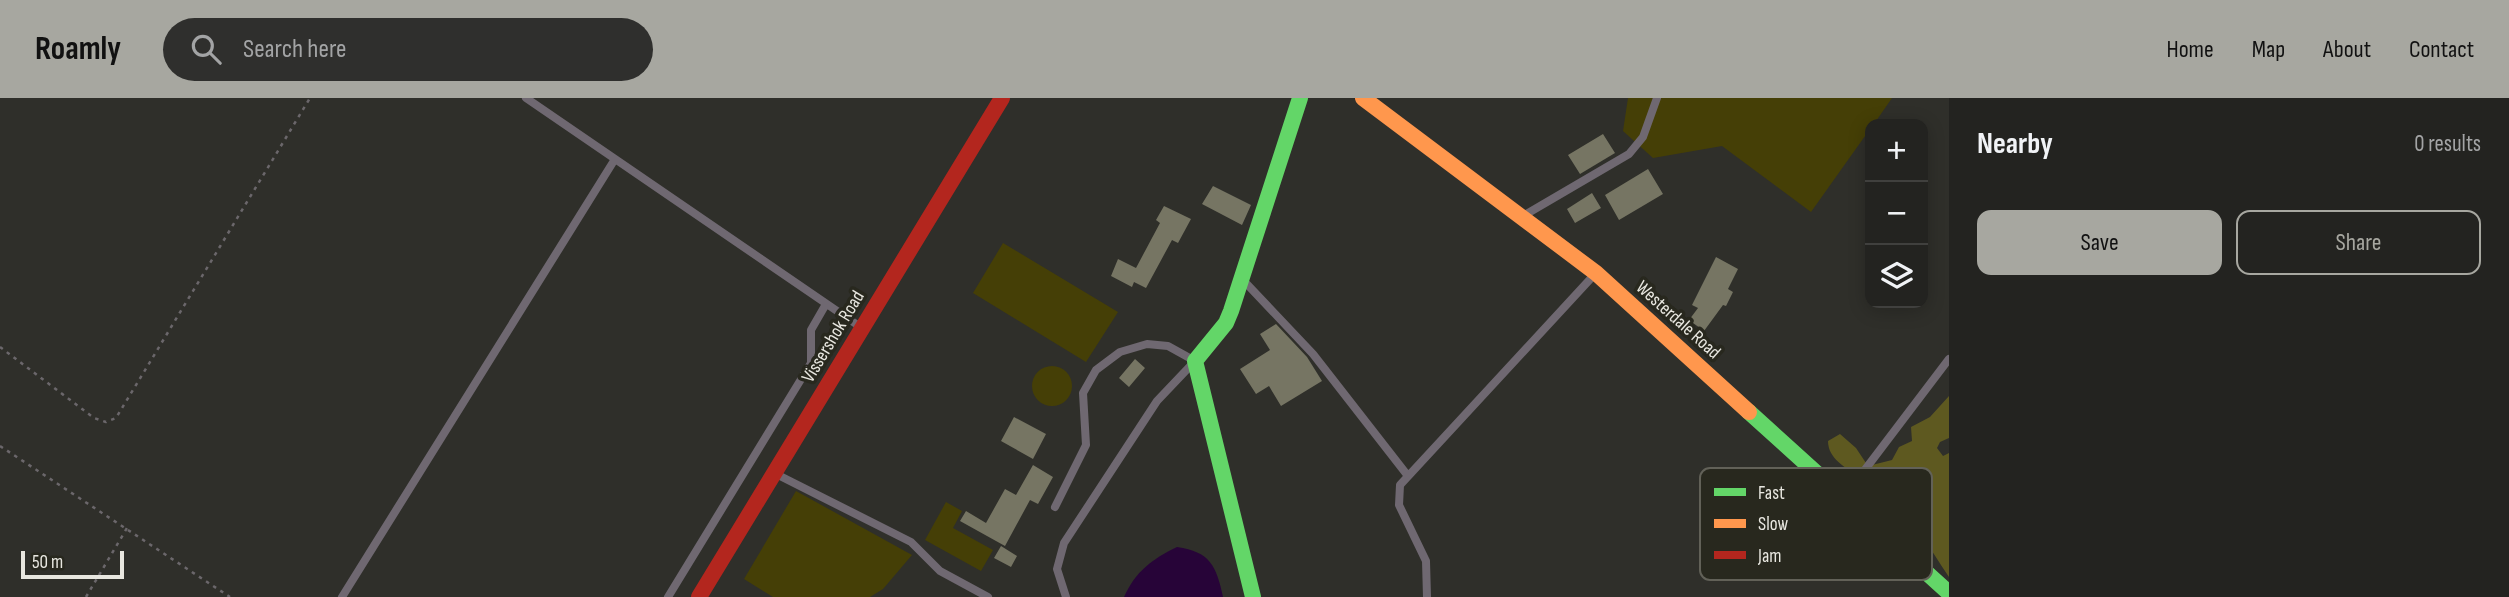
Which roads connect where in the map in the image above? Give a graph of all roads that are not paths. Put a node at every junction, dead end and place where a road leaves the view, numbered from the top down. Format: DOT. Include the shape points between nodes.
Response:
graph roads {
  1 [pos="526,98"];
  2 [pos="1002,98"];
  3 [pos="1300,98"];
  4 [pos="1363,98"];
  5 [pos="1657,98"];
  6 [pos="615,159"];
  7 [pos="1520,218"];
  8 [pos="1596,273"];
  9 [pos="1243,279"];
  10 [pos="826,304"];
  11 [pos="862,328"];
  12 [pos="1949,359"];
  13 [pos="1195,361"];
  14 [pos="1811,468"];
  15 [pos="1867,468"];
  16 [pos="774,473"];
  17 [pos="1408,475"];
  18 [pos="1055,507"];
  19 [pos="1932,578"];
  20 [pos="1949,593"];
  21 [pos="342,597"];
  22 [pos="668,597"];
  23 [pos="699,597"];
  24 [pos="988,597"];
  25 [pos="1066,597"];
  26 [pos="1253,597"];
  27 [pos="1427,597"];
  1 -- 6 [label="lane"];
  2 -- 11 [label="street, Vissershok Road"];
  3 -- 9 [label="street"];
  4 -- 7 [label="street, Westerdale Road"];
  5 -- 7 [label="lane" via="1643,137 1629,154"];
  6 -- 10 [label="lane"];
  6 -- 21 [label="lane"];
  7 -- 8 [label="street, Westerdale Road"];
  8 -- 14 [label="street, Westerdale Road"];
  8 -- 17 [label="lane"];
  9 -- 13 [label="street" via="1226,323"];
  9 -- 17 [label="lane" via="1313,354"];
  10 -- 11 [label="lane"];
  10 -- 22 [label="lane" via="811,330 811,363"];
  11 -- 16 [label="street, Vissershok Road"];
  12 -- 15 [label="lane"];
  13 -- 18 [label="lane" via="1168,346 1147,344 1120,352 1096,370 1083,393 1086,445"];
  13 -- 25 [label="lane" via="1157,401 1064,543 1057,569"];
  13 -- 26 [label="street"];
  16 -- 23 [label="street, Vissershok Road"];
  16 -- 24 [label="lane" via="911,542 940,571"];
  17 -- 27 [label="lane" via="1399,485 1398,496 1426,561"];
  19 -- 20 [label="street, Westerdale Road"];
}
